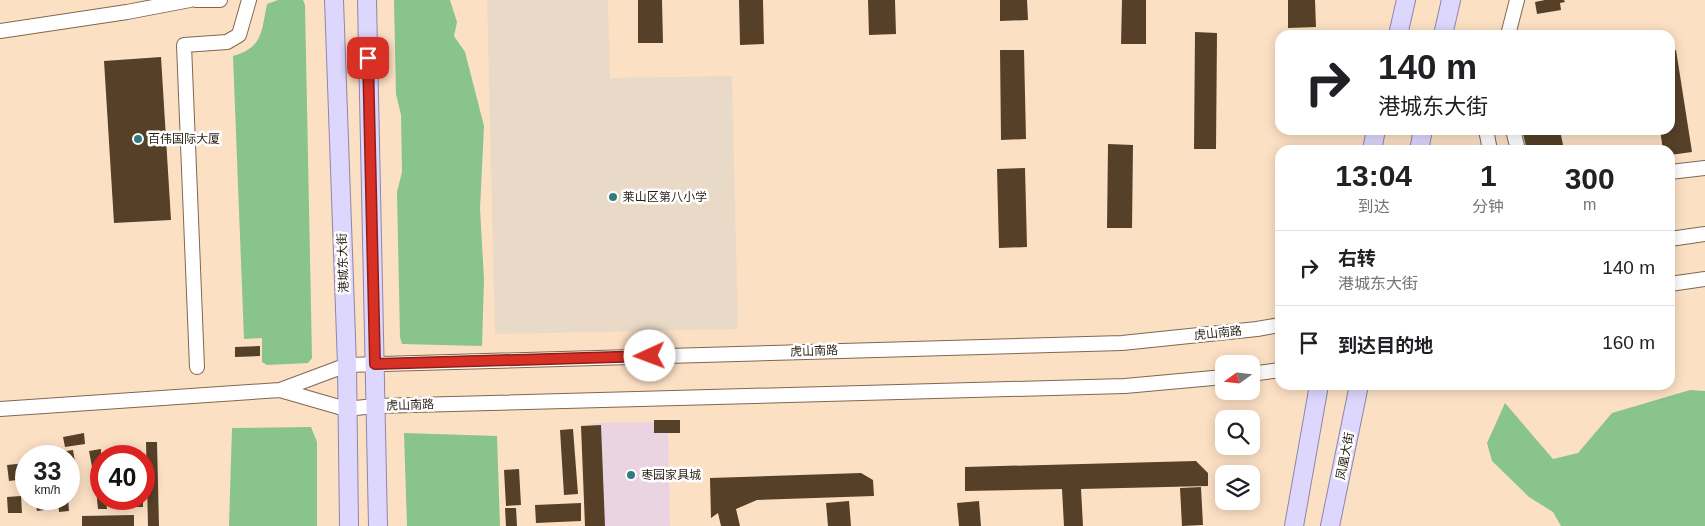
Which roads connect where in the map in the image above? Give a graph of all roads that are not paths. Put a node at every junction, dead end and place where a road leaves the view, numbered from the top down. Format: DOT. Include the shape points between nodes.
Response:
graph roads {
  1 [pos="190,0"];
  2 [pos="196,0"];
  3 [pos="220,0"];
  4 [pos="249,0"];
  5 [pos="334,0"];
  6 [pos="367,0"];
  7 [pos="1406,0"];
  8 [pos="1451,0"];
  9 [pos="1517,0"];
  10 [pos="1399,30"];
  11 [pos="1444,30"];
  12 [pos="1509,30"];
  13 [pos="0,31"];
  14 [pos="1705,168"];
  15 [pos="1675,171"];
  16 [pos="1705,234"];
  17 [pos="1675,238"];
  18 [pos="1705,279"];
  19 [pos="1675,283"];
  20 [pos="1275,326"];
  21 [pos="375,364"];
  22 [pos="347,365"];
  23 [pos="197,367"];
  24 [pos="1275,371"];
  25 [pos="1260,373"];
  26 [pos="1215,378"];
  27 [pos="280,390"];
  28 [pos="1318,390"];
  29 [pos="1358,390"];
  30 [pos="375,406"];
  31 [pos="0,409"];
  32 [pos="346,409"];
  33 [pos="349,526"];
  34 [pos="378,526"];
  35 [pos="1294,526"];
  36 [pos="1330,526"];
  1 -- 13 [label="street"];
  2 -- 3 [label="street"];
  4 -- 23 [label="street" via="239,35 227,42 184,45"];
  5 -- 22 [label="main road, 港城东大街"];
  6 -- 21 [label="main road"];
  7 -- 10 [label="main road"];
  8 -- 11 [label="main road"];
  9 -- 12 [label="street"];
  14 -- 15 [label="street"];
  16 -- 17 [label="street"];
  18 -- 19 [label="street"];
  20 -- 21 [label="street, 虎山南路" via="1122,342"];
  21 -- 22 [label="street, 虎山南路"];
  21 -- 30 [label="main road"];
  22 -- 27 [label="street, 虎山南路"];
  22 -- 32 [label="main road, 港城东大街"];
  24 -- 25 [label="street"];
  26 -- 30 [label="street, 虎山南路" via="1125,386"];
  27 -- 31 [label="street"];
  27 -- 32 [label="street"];
  28 -- 35 [label="main road"];
  29 -- 36 [label="main road, 凤凰大街"];
  30 -- 32 [label="street, 虎山南路"];
  30 -- 34 [label="main road"];
  32 -- 33 [label="main road, 港城东大街"];
}
